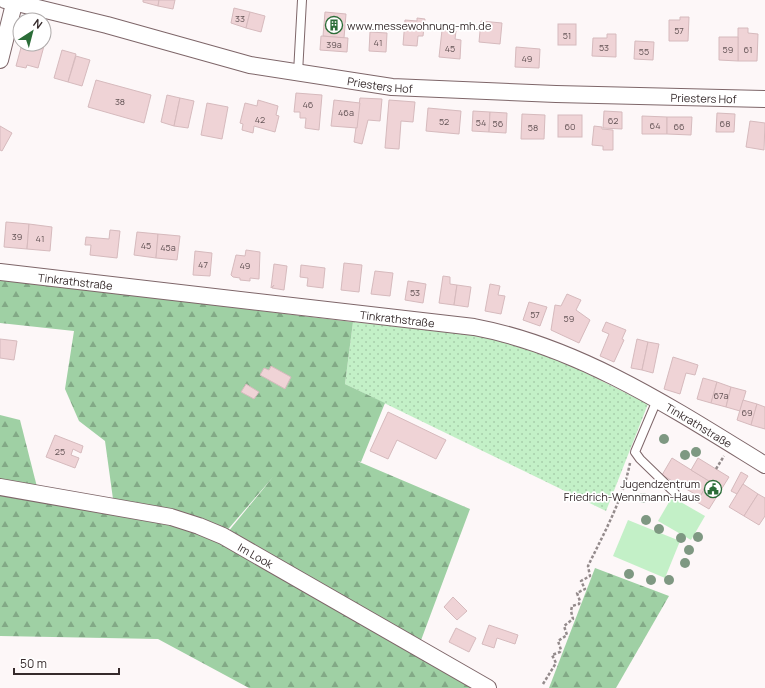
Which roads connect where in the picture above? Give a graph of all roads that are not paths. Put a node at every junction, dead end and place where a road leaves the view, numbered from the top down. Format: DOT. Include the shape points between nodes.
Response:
graph roads {
  1 [pos="302,0"];
  2 [pos="12,1"];
  3 [pos="0,60"];
  4 [pos="298,73"];
  5 [pos="765,99"];
  6 [pos="0,272"];
  7 [pos="657,400"];
  8 [pos="765,465"];
  9 [pos="0,487"];
  10 [pos="675,493"];
  11 [pos="488,688"];
  1 -- 4 [label="lane"];
  2 -- 3 [label="street"];
  2 -- 4 [label="street, Priesters Hof" via="250,65"];
  4 -- 5 [label="street, Priesters Hof" via="392,87"];
  6 -- 7 [label="street, Tinkrathstraße" via="500,332 564,355"];
  7 -- 8 [label="street, Tinkrathstraße"];
  7 -- 10 [label="lane" via="635,452"];
  9 -- 11 [label="street, Im Look" via="164,516 224,536"];
}
